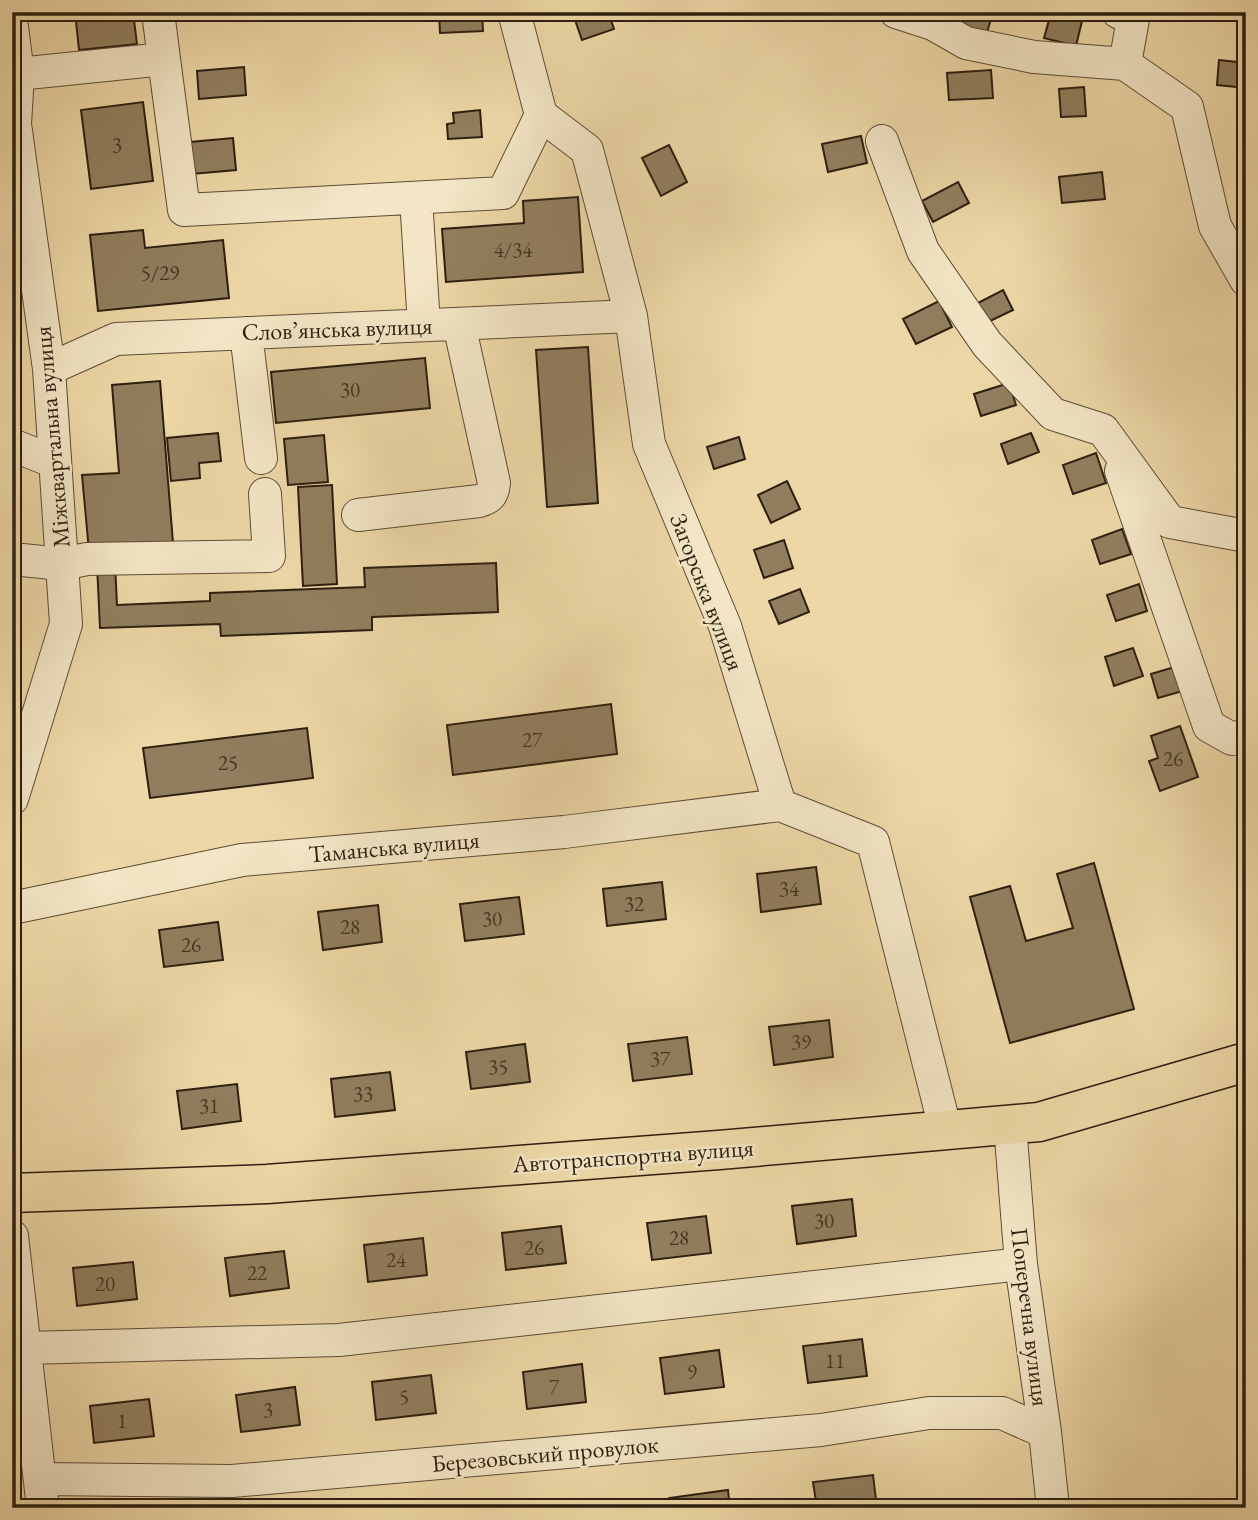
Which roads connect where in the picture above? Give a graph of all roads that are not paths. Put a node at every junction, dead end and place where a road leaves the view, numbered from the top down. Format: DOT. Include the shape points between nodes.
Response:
graph roads {
  1 [pos="158,12"];
  2 [pos="514,12"];
  3 [pos="896,12"];
  4 [pos="1118,12"];
  5 [pos="12,27"];
  6 [pos="164,59"];
  7 [pos="1125,64"];
  8 [pos="18,74"];
  9 [pos="541,115"];
  10 [pos="13,124"];
  11 [pos="882,141"];
  12 [pos="416,198"];
  13 [pos="1246,280"];
  14 [pos="631,316"];
  15 [pos="459,324"];
  16 [pos="424,326"];
  17 [pos="246,333"];
  18 [pos="49,369"];
  19 [pos="1104,430"];
  20 [pos="12,445"];
  21 [pos="261,457"];
  22 [pos="55,462"];
  23 [pos="265,494"];
  24 [pos="358,515"];
  25 [pos="1246,536"];
  26 [pos="12,559"];
  27 [pos="62,564"];
  28 [pos="1246,735"];
  29 [pos="12,799"];
  30 [pos="780,805"];
  31 [pos="12,908"];
  32 [pos="1246,1062"];
  33 [pos="1010,1125"];
  34 [pos="946,1132"];
  35 [pos="12,1193"];
  36 [pos="12,1236"];
  37 [pos="1021,1264"];
  38 [pos="25,1348"];
  39 [pos="1045,1432"];
  40 [pos="42,1493"];
  41 [pos="1053,1508"];
  1 -- 6 [label="street"];
  2 -- 9 [label="street"];
  3 -- 7 [label="street" via="933,24 966,43 1034,57"];
  4 -- 7 [label="street" via="1133,19"];
  5 -- 8 [label="street, Міжквартальна вулиця"];
  6 -- 8 [label="street"];
  6 -- 12 [label="street" via="184,210"];
  7 -- 13 [label="street" via="1187,107 1215,226"];
  8 -- 10 [label="street, Міжквартальна вулиця"];
  9 -- 12 [label="street" via="503,192"];
  9 -- 14 [label="street, Загорська вулиця" via="587,150"];
  10 -- 18 [label="street, Міжквартальна вулиця"];
  11 -- 19 [label="street" via="923,251 986,344 1053,414"];
  12 -- 16 [label="street"];
  14 -- 15 [label="street, Слов’янська вулиця"];
  14 -- 30 [label="street, Загорська вулиця" via="649,444 724,626"];
  15 -- 16 [label="street, Слов’янська вулиця"];
  15 -- 24 [label="street" via="493,493 487,499"];
  16 -- 17 [label="street, Слов’янська вулиця"];
  17 -- 18 [label="street, Слов’янська вулиця" via="116,339"];
  17 -- 21 [label="street"];
  18 -- 22 [label="street, Міжквартальна вулиця"];
  19 -- 25 [label="street" via="1170,522"];
  19 -- 28 [label="street" via="1209,726 1232,739"];
  20 -- 22 [label="street"];
  22 -- 27 [label="street, Міжквартальна вулиця"];
  23 -- 27 [label="street" via="269,556 88,559"];
  26 -- 27 [label="street"];
  27 -- 29 [label="street, Міжквартальна вулиця" via="66,624"];
  30 -- 31 [label="street, Таманська вулиця" via="564,832 242,860"];
  30 -- 34 [label="street" via="873,842"];
  32 -- 33 [label="main road, Автотранспортна вулиця" via="1039,1122"];
  33 -- 34 [label="main road, Автотранспортна вулиця"];
  33 -- 37 [label="street, Поперечна вулиця"];
  34 -- 35 [label="main road, Автотранспортна вулиця" via="267,1184"];
  36 -- 38 [label="street"];
  37 -- 38 [label="street" via="339,1340"];
  37 -- 39 [label="street, Поперечна вулиця"];
  38 -- 40 [label="street"];
  39 -- 40 [label="street, Березовський провулок" via="1002,1413 929,1413 821,1430"];
  39 -- 41 [label="street, Поперечна вулиця"];
}
